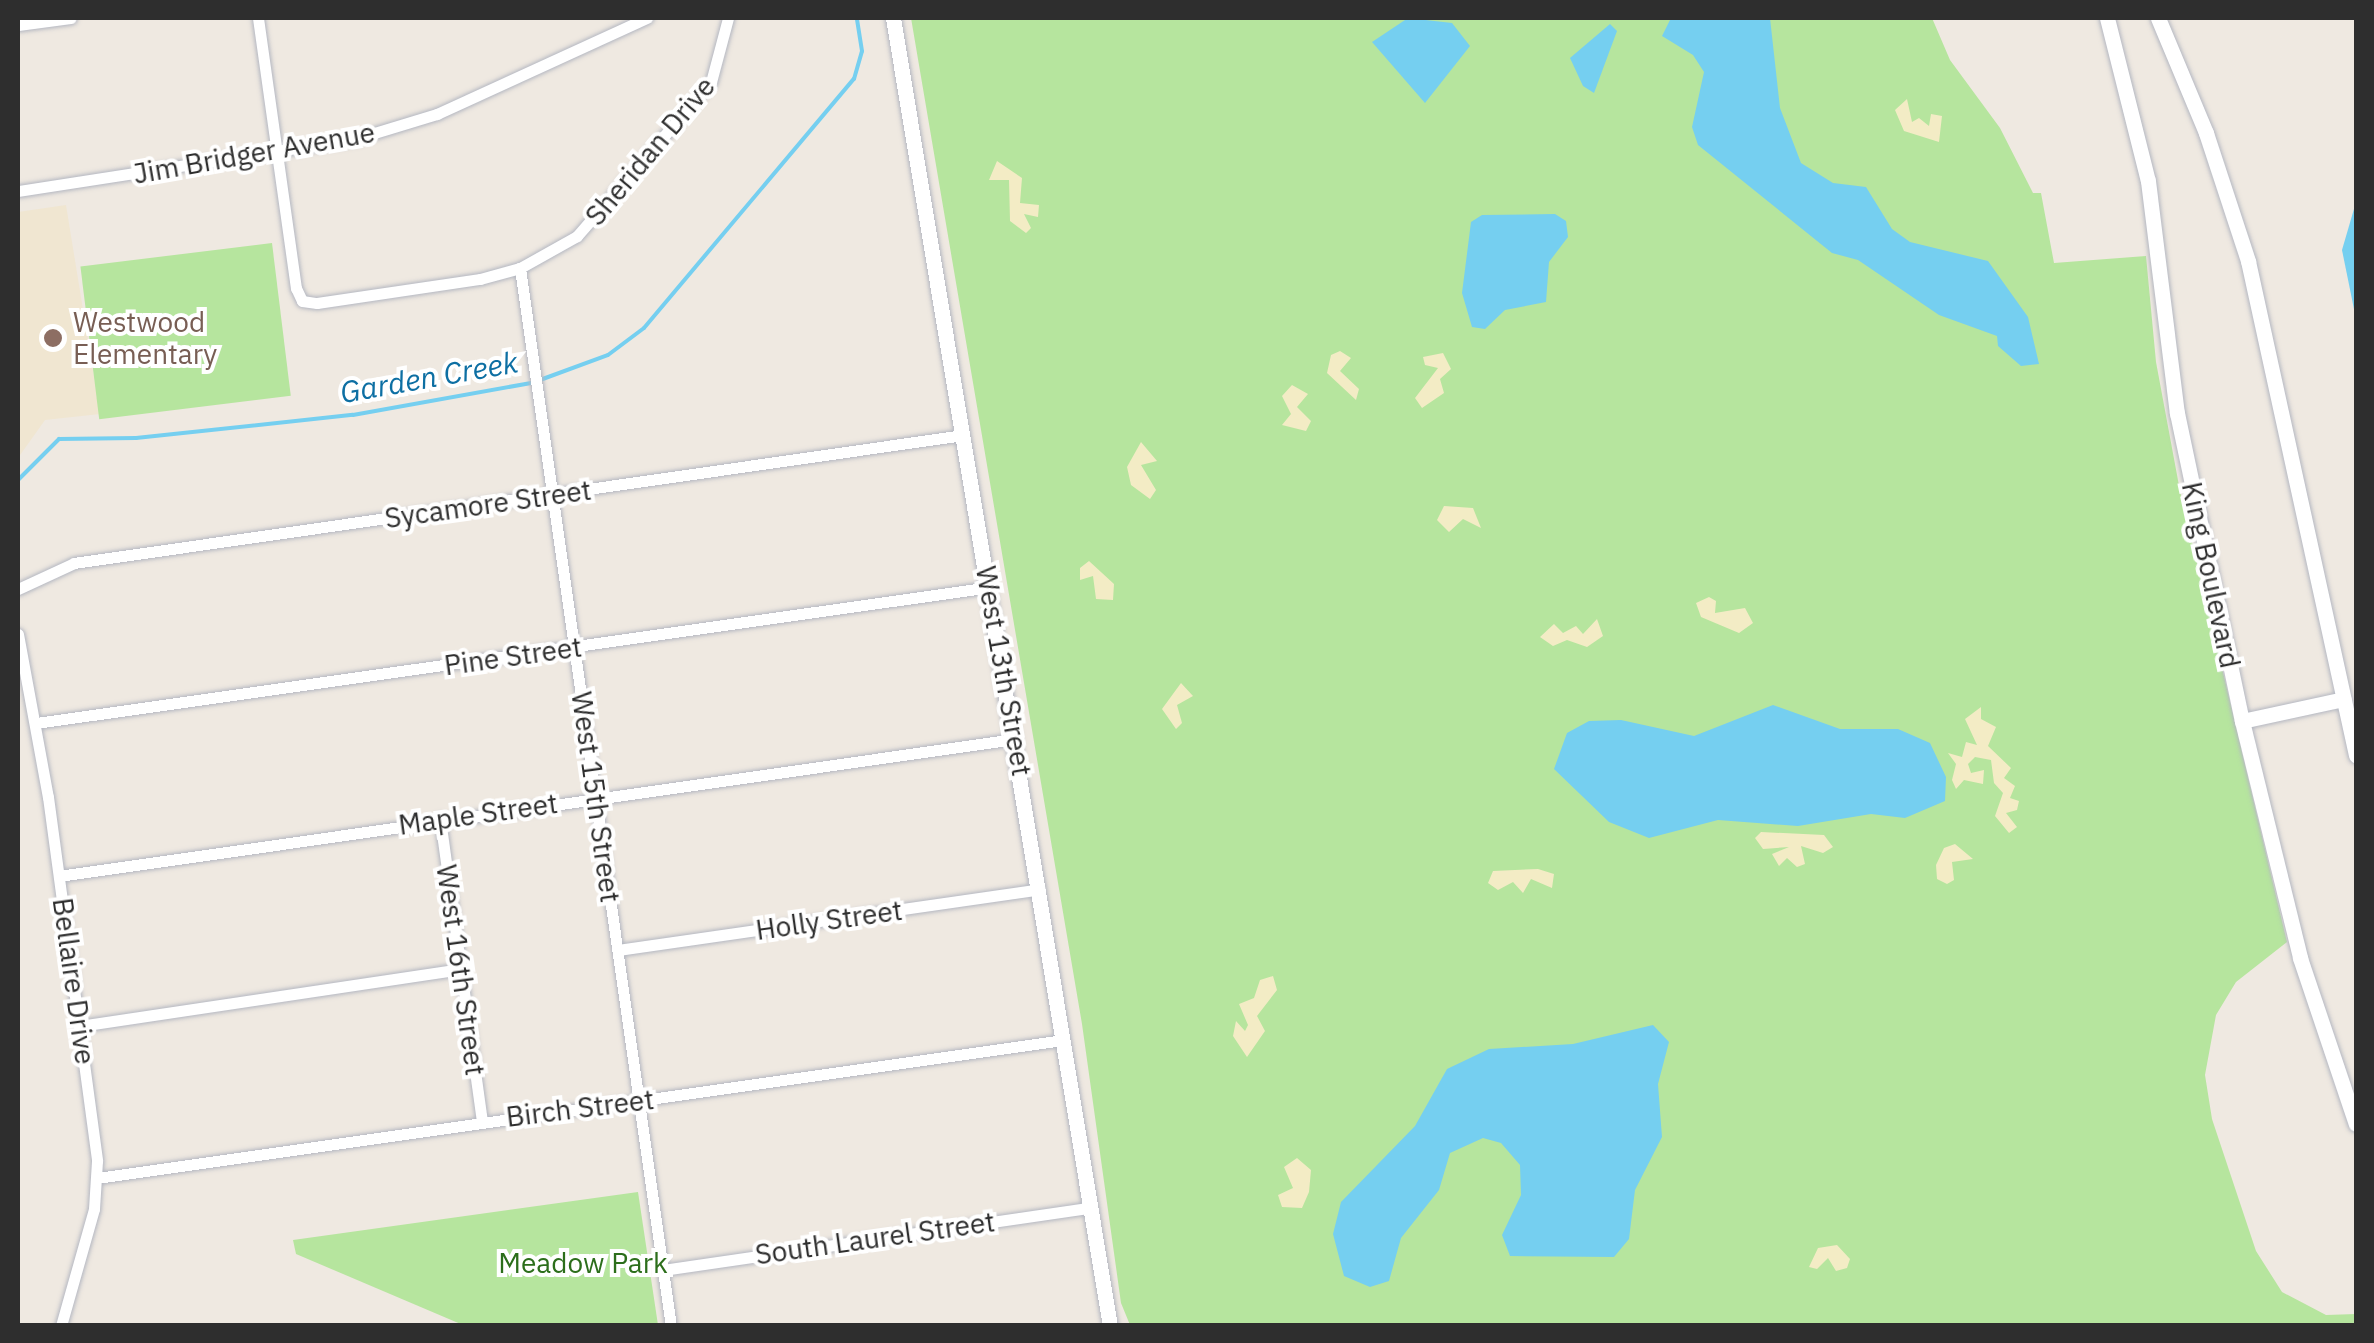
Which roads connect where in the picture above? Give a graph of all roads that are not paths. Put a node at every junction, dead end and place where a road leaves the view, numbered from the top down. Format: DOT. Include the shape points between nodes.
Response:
graph roads {
  1 [pos="70,18"];
  2 [pos="258,18"];
  3 [pos="647,18"];
  4 [pos="728,18"];
  5 [pos="893,18"];
  6 [pos="2107,18"];
  7 [pos="2158,18"];
  8 [pos="18,25"];
  9 [pos="278,154"];
  10 [pos="18,191"];
  11 [pos="520,268"];
  12 [pos="964,435"];
  13 [pos="554,495"];
  14 [pos="990,587"];
  15 [pos="18,588"];
  16 [pos="18,634"];
  17 [pos="576,647"];
  18 [pos="2344,699"];
  19 [pos="2242,721"];
  20 [pos="36,723"];
  21 [pos="1015,739"];
  22 [pos="2356,755"];
  23 [pos="596,798"];
  24 [pos="440,819"];
  25 [pos="59,876"];
  26 [pos="1040,889"];
  27 [pos="618,950"];
  28 [pos="461,969"];
  29 [pos="80,1026"];
  30 [pos="1063,1040"];
  31 [pos="640,1100"];
  32 [pos="482,1120"];
  33 [pos="2356,1124"];
  34 [pos="97,1178"];
  35 [pos="1087,1208"];
  36 [pos="663,1270"];
  37 [pos="1102,1306"];
  38 [pos="62,1326"];
  39 [pos="671,1326"];
  40 [pos="1103,1326"];
  41 [pos="1110,1326"];
  1 -- 8 [label="street"];
  2 -- 9 [label="street"];
  3 -- 9 [label="street, Jim Bridger Avenue" via="437,114"];
  4 -- 11 [label="street, Sheridan Drive" via="718,70 687,112 590,225"];
  5 -- 12 [label="street, West 13th Street"];
  6 -- 19 [label="street, King Boulevard" via="2148,181 2177,412"];
  7 -- 18 [label="street" via="2206,133 2248,261"];
  9 -- 10 [label="street, Jim Bridger Avenue"];
  9 -- 11 [label="street, Sheridan Drive" via="302,301"];
  11 -- 13 [label="street, West 15th Street"];
  12 -- 13 [label="street, Sycamore Street"];
  12 -- 14 [label="street, West 13th Street"];
  13 -- 15 [label="street, Sycamore Street" via="74,562"];
  13 -- 17 [label="street, West 15th Street"];
  14 -- 17 [label="street, Pine Street"];
  14 -- 21 [label="street, West 13th Street"];
  16 -- 20 [label="street, Bellaire Drive"];
  17 -- 20 [label="street, Pine Street"];
  17 -- 23 [label="street, West 15th Street"];
  18 -- 19 [label="street"];
  18 -- 22 [label="street"];
  19 -- 33 [label="street, King Boulevard" via="2300,958"];
  20 -- 25 [label="street, Bellaire Drive"];
  21 -- 23 [label="street, Maple Street"];
  21 -- 26 [label="street, West 13th Street"];
  23 -- 24 [label="street, Maple Street"];
  23 -- 27 [label="street, West 15th Street"];
  24 -- 25 [label="street, Maple Street"];
  24 -- 28 [label="street, West 16th Street"];
  25 -- 29 [label="street, Bellaire Drive"];
  26 -- 27 [label="street, Holly Street"];
  26 -- 30 [label="street, West 13th Street"];
  27 -- 31 [label="street, West 15th Street"];
  28 -- 29 [label="street"];
  28 -- 32 [label="street, West 16th Street"];
  29 -- 34 [label="street, Bellaire Drive"];
  30 -- 31 [label="street, Birch Street"];
  30 -- 35 [label="street, West 13th Street"];
  31 -- 32 [label="street, Birch Street"];
  31 -- 36 [label="street, West 15th Street"];
  32 -- 34 [label="street, Birch Street"];
  34 -- 38 [label="street, Bellaire Drive"];
  35 -- 36 [label="street, South Laurel Street"];
  35 -- 37 [label="street, West 13th Street"];
  36 -- 39 [label="street, West 15th Street"];
  37 -- 40 [label="street, West 13th Street"];
  37 -- 41 [label="street"];
}
